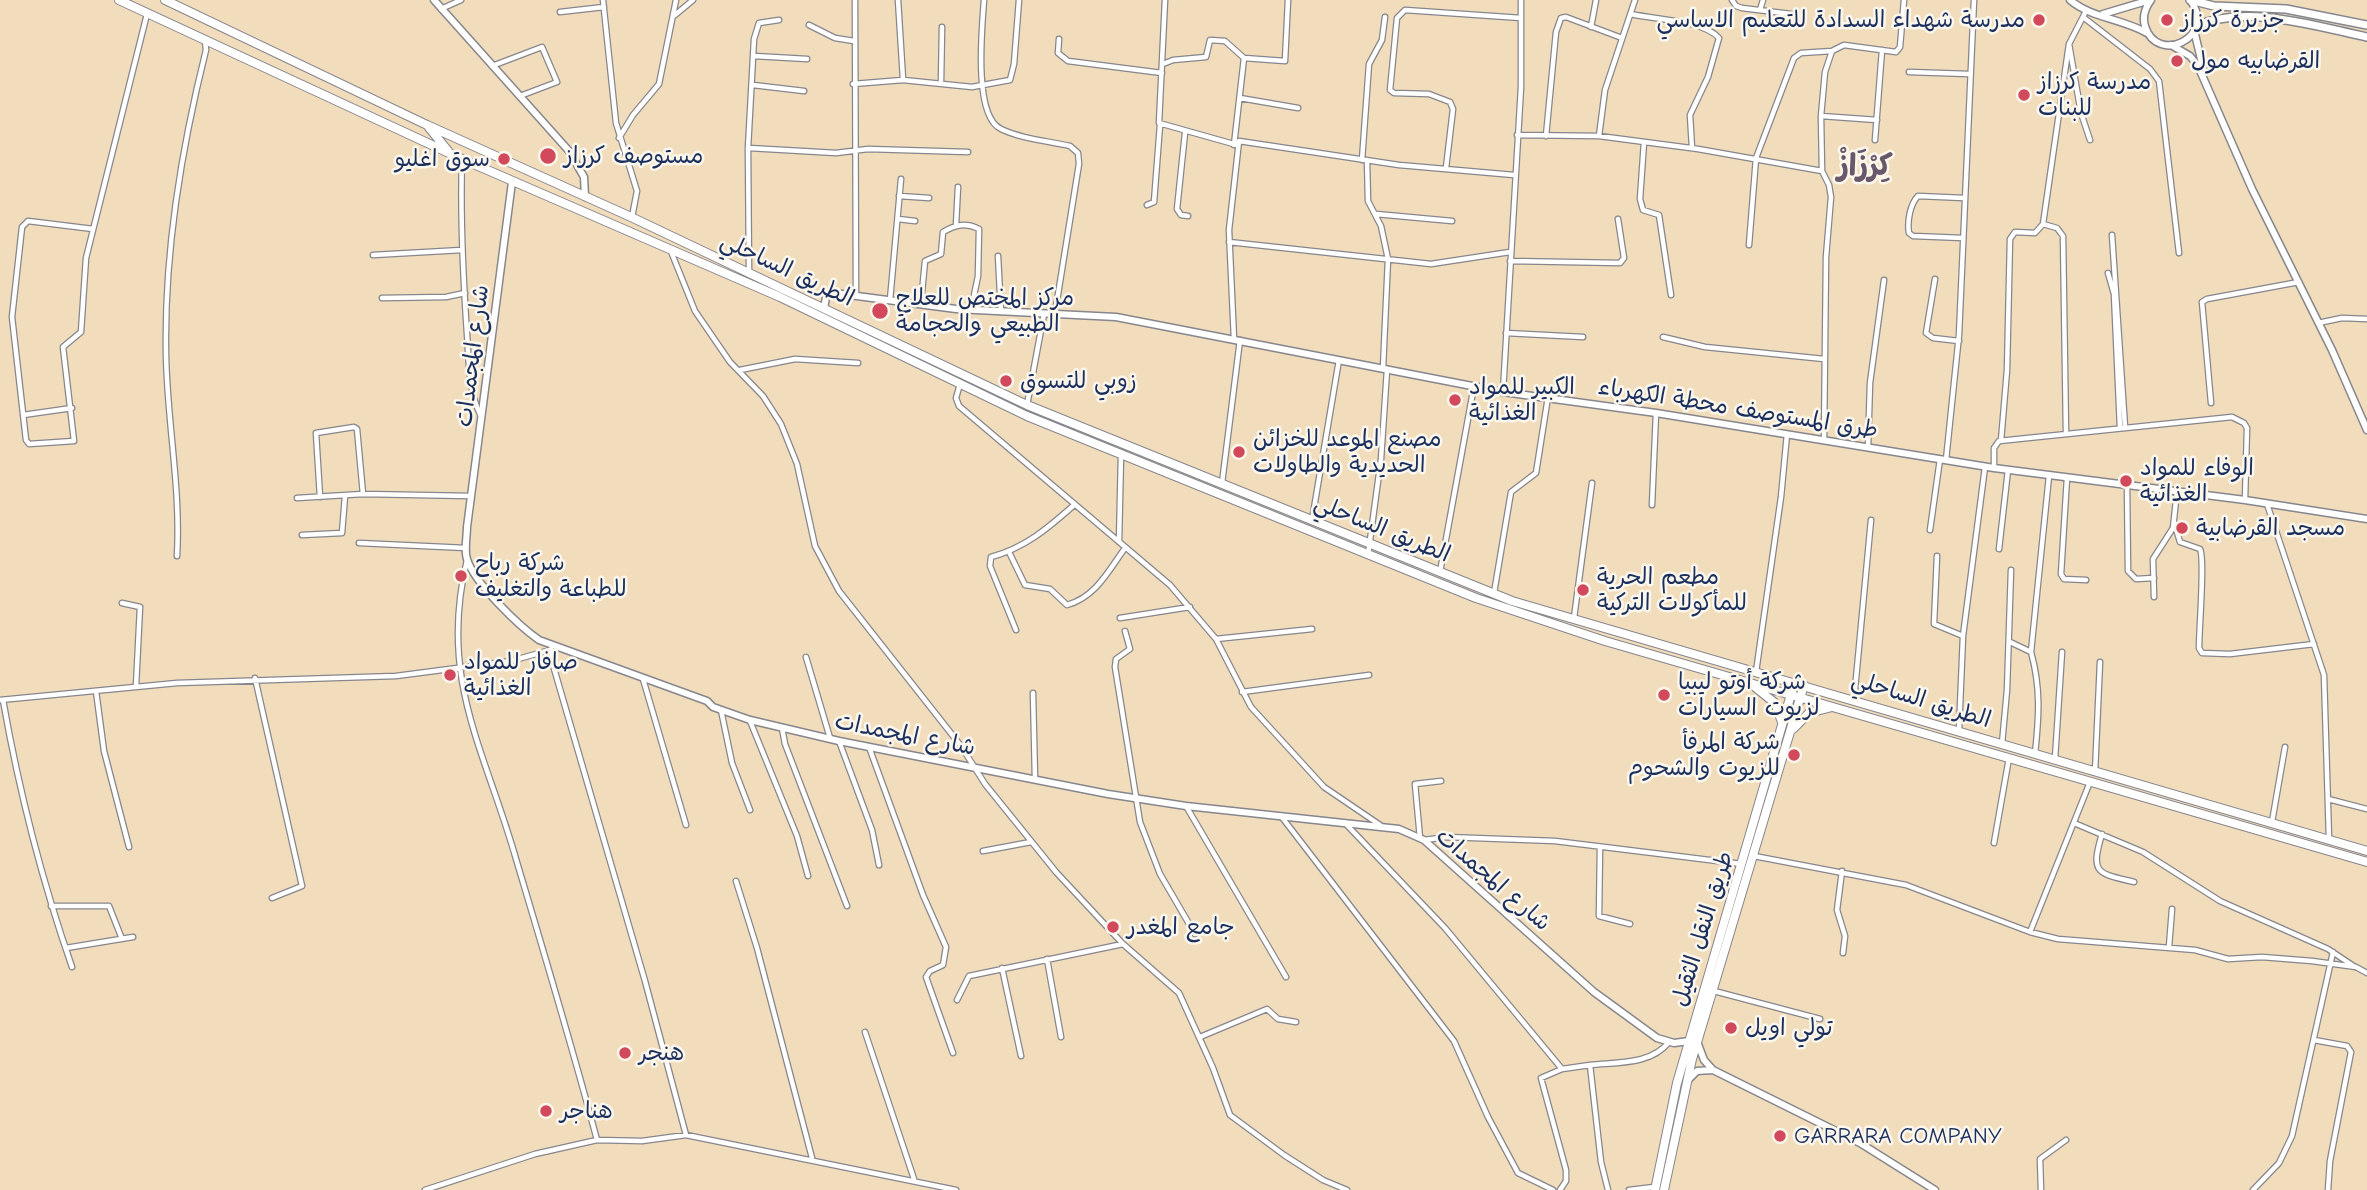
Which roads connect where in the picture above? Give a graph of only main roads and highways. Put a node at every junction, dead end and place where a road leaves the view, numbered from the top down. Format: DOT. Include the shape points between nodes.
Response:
graph roads {
  1 [pos="119,0"];
  2 [pos="165,0"];
  3 [pos="434,0"];
  4 [pos="2070,0"];
  5 [pos="2150,0"];
  6 [pos="2190,0"];
  7 [pos="2098,14"];
  8 [pos="2367,25"];
  9 [pos="2195,28"];
  10 [pos="2148,34"];
  11 [pos="2367,37"];
  12 [pos="2171,45"];
  13 [pos="2209,91"];
  14 [pos="427,125"];
  15 [pos="452,155"];
  16 [pos="512,182"];
  17 [pos="585,197"];
  18 [pos="824,313"];
  19 [pos="2367,430"];
  20 [pos="2367,519"];
  21 [pos="1794,682"];
  22 [pos="1749,683"];
  23 [pos="1804,684"];
  24 [pos="1791,694"];
  25 [pos="1801,696"];
  26 [pos="1835,706"];
  27 [pos="1786,732"];
  28 [pos="2367,852"];
  29 [pos="2367,862"];
  30 [pos="1693,1042"];
  31 [pos="1713,1070"];
  32 [pos="1687,1081"];
  33 [pos="1658,1189"];
  34 [pos="1935,1190"];
  1 -- 15 [label="highway, الطريق الساحلي"];
  2 -- 14 [label="highway, الطريق الساحلي"];
  3 -- 17 [label="main road" via="576,160 586,186"];
  4 -- 7 [label="main road" via="2085,14"];
  5 -- 7 [label="main road"];
  5 -- 10 [label="main road" via="2144,13"];
  6 -- 8 [label="main road" via="2214,6 2286,9"];
  6 -- 9 [label="main road" via="2197,15"];
  7 -- 10 [label="main road"];
  9 -- 11 [label="main road" via="2223,18 2253,18"];
  9 -- 12 [label="main road" via="2187,40"];
  9 -- 13 [label="main road"];
  10 -- 12 [label="main road"];
  12 -- 13 [label="main road" via="2193,59"];
  13 -- 19 [label="main road"];
  14 -- 15 [label="highway, الطريق الساحلي"];
  14 -- 17 [label="highway, الطريق الساحلي"];
  15 -- 16 [label="highway, الطريق الساحلي"];
  16 -- 18 [label="highway, الطريق الساحلي"];
  16 -- 30 [label="main road, شارع المجمدات" via="467,559 494,597 539,640 750,720 835,740 1135,798 1380,825 1422,839 1594,992 1651,1034 1669,1042"];
  17 -- 18 [label="highway, الطريق الساحلي"];
  18 -- 20 [label="main road, طرق المستوصف محطة الكهرباء" via="828,295 971,310 1116,317 1503,392 1984,467"];
  18 -- 21 [label="highway, الطريق الساحلي" via="1027,405 1494,594"];
  18 -- 22 [label="highway, الطريق الساحلي" via="1027,416 1368,555 1511,611"];
  21 -- 23 [label="highway, الطريق الساحلي"];
  21 -- 24 [label="highway, طريق النقل الثقيل"];
  22 -- 24 [label="highway, الطريق الساحلي"];
  22 -- 27 [label="highway" via="1775,703"];
  23 -- 25 [label="highway, طريق النقل الثقيل"];
  23 -- 28 [label="highway, الطريق الساحلي"];
  24 -- 25 [label="highway, الطريق الساحلي"];
  24 -- 27 [label="highway, طريق النقل الثقيل"];
  25 -- 26 [label="highway, الطريق الساحلي"];
  25 -- 27 [label="highway, طريق النقل الثقيل"];
  26 -- 27 [label="highway" via="1809,713"];
  26 -- 29 [label="highway, الطريق الساحلي"];
  27 -- 30 [label="highway, طريق النقل الثقيل"];
  27 -- 30 [label="highway, طريق النقل الثقيل" via="1713,991"];
  30 -- 31 [label="main road"];
  30 -- 32 [label="highway, طريق النقل الثقيل"];
  30 -- 33 [label="highway, طريق النقل الثقيل" via="1672,1104"];
  31 -- 32 [label="main road" via="1697,1071"];
  31 -- 34 [label="main road" via="1860,1143"];
  32 -- 33 [label="highway, طريق النقل الثقيل"];
}
